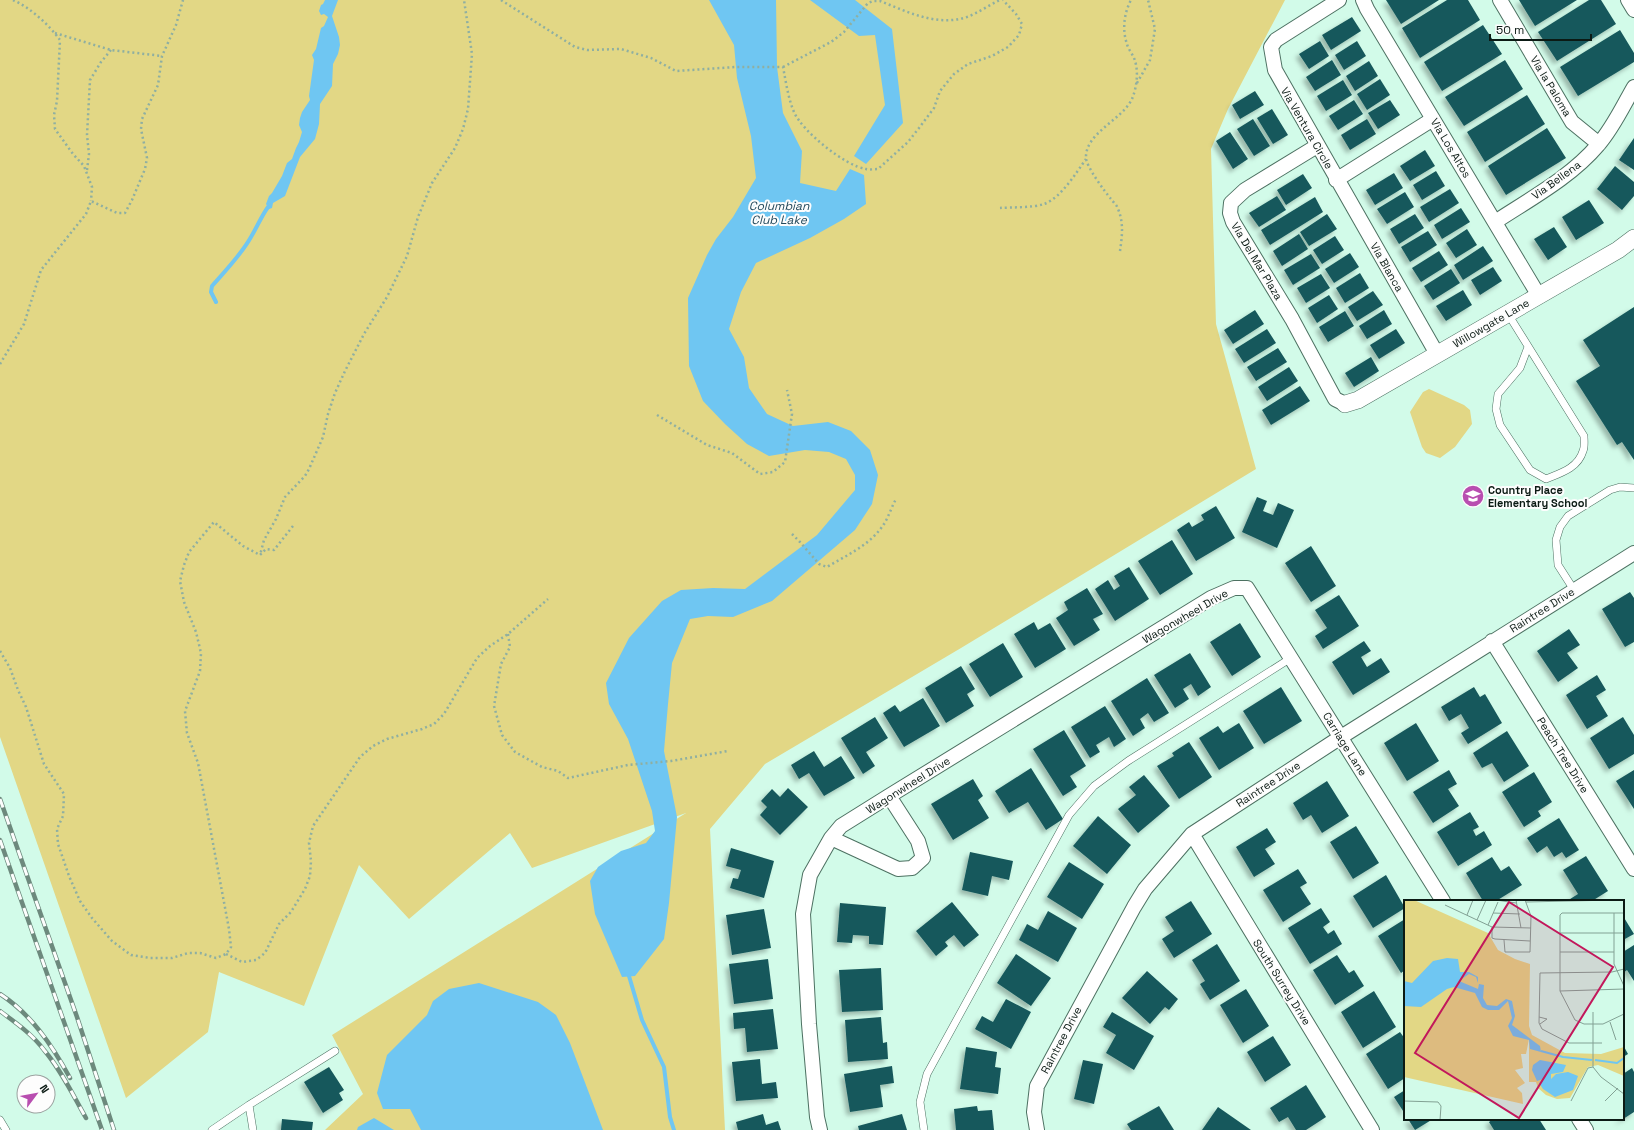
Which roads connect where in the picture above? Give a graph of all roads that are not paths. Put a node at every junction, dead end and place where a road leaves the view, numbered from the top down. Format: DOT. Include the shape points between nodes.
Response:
graph roads {
  1 [pos="1339,0"];
  2 [pos="1363,0"];
  3 [pos="1500,0"];
  4 [pos="1628,0"];
  5 [pos="1634,10"];
  6 [pos="1634,87"];
  7 [pos="1433,119"];
  8 [pos="1599,144"];
  9 [pos="1318,146"];
  10 [pos="1336,180"];
  11 [pos="1495,222"];
  12 [pos="1634,238"];
  13 [pos="1539,296"];
  14 [pos="1507,314"];
  15 [pos="1528,347"];
  16 [pos="1438,354"];
  17 [pos="1345,404"];
  18 [pos="1634,488"];
  19 [pos="1634,553"];
  20 [pos="1247,588"];
  21 [pos="1574,590"];
  22 [pos="1492,641"];
  23 [pos="1291,658"];
  24 [pos="1341,737"];
  25 [pos="889,796"];
  26 [pos="1192,834"];
  27 [pos="831,838"];
  28 [pos="1634,869"];
  29 [pos="1442,900"];
  30 [pos="336,1051"];
  31 [pos="249,1105"];
  32 [pos="0,1120"];
  33 [pos="1580,1120"];
  34 [pos="6,1130"];
  35 [pos="212,1130"];
  36 [pos="253,1130"];
  37 [pos="820,1130"];
  38 [pos="924,1130"];
  39 [pos="1037,1130"];
  40 [pos="1372,1130"];
  41 [pos="1586,1130"];
  1 -- 9 [label="street, Via Ventura Circle" via="1276,40 1271,46 1274,70"];
  2 -- 7 [label="street, Via Los Altos"];
  3 -- 8 [label="street, Via la Paloma" via="1572,122"];
  4 -- 5 [label="street"];
  6 -- 8 [label="street, Via Bellena"];
  7 -- 10 [label="street, Via Ventura Circle"];
  7 -- 11 [label="street, Via Los Altos"];
  8 -- 11 [label="street, Via Bellena" via="1580,164"];
  9 -- 10 [label="street, Via Ventura Circle"];
  9 -- 17 [label="street, Via Del Mar Plaza" via="1245,190 1231,203 1230,213 1335,399"];
  10 -- 16 [label="street, Via Blanca"];
  11 -- 13 [label="street, Via Los Altos"];
  12 -- 13 [label="street, Willowgate Lane"];
  13 -- 14 [label="street, Willowgate Lane"];
  14 -- 15 [label="lane"];
  14 -- 16 [label="street, Willowgate Lane"];
  15 -- 15 [label="lane" via="1520,368 1498,394 1496,408 1500,425 1530,470 1546,479 1576,464 1584,451 1584,436"];
  16 -- 17 [label="street, Willowgate Lane" via="1358,400"];
  18 -- 21 [label="lane" via="1620,487 1610,490 1568,516 1560,527 1556,540 1558,564"];
  19 -- 21 [label="street, Raintree Drive"];
  20 -- 23 [label="street, Carriage Lane"];
  20 -- 25 [label="street, Wagonwheel Drive" via="1234,588 1211,598"];
  21 -- 22 [label="street, Raintree Drive"];
  22 -- 24 [label="street, Raintree Drive"];
  22 -- 28 [label="street, Peach Tree Drive"];
  23 -- 24 [label="street, Carriage Lane"];
  23 -- 38 [label="lane" via="1128,761 1094,786 1069,815 927,1074 920,1102"];
  24 -- 26 [label="street, Raintree Drive"];
  24 -- 29 [label="street, Carriage Lane"];
  25 -- 27 [label="street, Wagonwheel Drive" via="841,826"];
  25 -- 27 [label="street" via="918,841 923,858 912,868 898,869"];
  26 -- 39 [label="street, Raintree Drive" via="1145,889 1134,906 1050,1059 1036,1086 1034,1112"];
  26 -- 40 [label="street, South Surrey Drive"];
  27 -- 37 [label="street, Wagonwheel Drive" via="810,875 803,914 810,1031"];
  30 -- 31 [label="lane"];
  31 -- 35 [label="lane"];
  31 -- 36 [label="lane"];
  32 -- 34 [label="lane"];
  33 -- 41 [label="street"];
}
